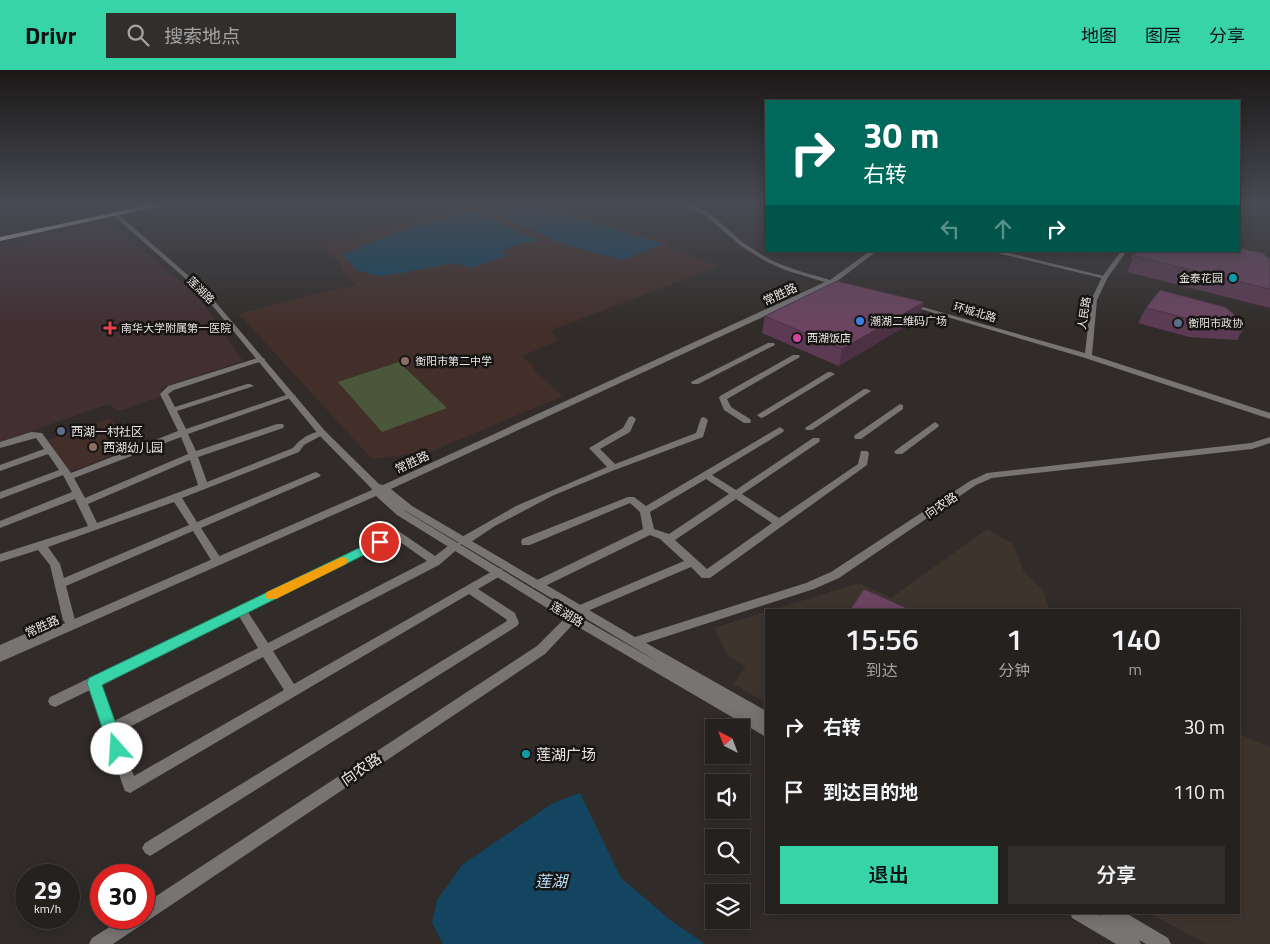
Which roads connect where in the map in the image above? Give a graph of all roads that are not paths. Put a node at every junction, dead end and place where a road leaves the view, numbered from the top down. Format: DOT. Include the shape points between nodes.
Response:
graph roads {
  1 [pos="151,246"];
  2 [pos="744,246"];
  3 [pos="873,252"];
  4 [pos="996,252"];
  5 [pos="1123,252"];
  6 [pos="1105,277"];
  7 [pos="835,283"];
  8 [pos="906,304"];
  9 [pos="771,345"];
  10 [pos="1088,356"];
  11 [pos="796,357"];
  12 [pos="261,360"];
  13 [pos="831,374"];
  14 [pos="695,382"];
  15 [pos="250,386"];
  16 [pos="867,392"];
  17 [pos="292,396"];
  18 [pos="900,407"];
  19 [pos="173,410"];
  20 [pos="761,415"];
  21 [pos="1270,416"];
  22 [pos="632,419"];
  23 [pos="704,420"];
  24 [pos="747,421"];
  25 [pos="935,425"];
  26 [pos="280,426"];
  27 [pos="809,428"];
  28 [pos="780,430"];
  29 [pos="185,432"];
  30 [pos="322,433"];
  31 [pos="858,438"];
  32 [pos="816,440"];
  33 [pos="1270,440"];
  34 [pos="0,446"];
  35 [pos="49,450"];
  36 [pos="898,452"];
  37 [pos="864,453"];
  38 [pos="194,455"];
  39 [pos="0,468"];
  40 [pos="614,468"];
  41 [pos="66,474"];
  42 [pos="706,474"];
  43 [pos="316,475"];
  44 [pos="203,486"];
  45 [pos="379,489"];
  46 [pos="735,494"];
  47 [pos="0,496"];
  48 [pos="176,496"];
  49 [pos="79,498"];
  50 [pos="645,511"];
  51 [pos="779,523"];
  52 [pos="0,525"];
  53 [pos="196,526"];
  54 [pos="94,527"];
  55 [pos="649,531"];
  56 [pos="668,540"];
  57 [pos="526,542"];
  58 [pos="460,544"];
  59 [pos="42,546"];
  60 [pos="215,557"];
  61 [pos="0,558"];
  62 [pos="435,562"];
  63 [pos="693,562"];
  64 [pos="498,572"];
  65 [pos="60,584"];
  66 [pos="537,585"];
  67 [pos="470,589"];
  68 [pos="241,610"];
  69 [pos="575,614"];
  70 [pos="69,620"];
  71 [pos="634,642"];
  72 [pos="0,650"];
  73 [pos="265,650"];
  74 [pos="0,657"];
  75 [pos="94,683"];
  76 [pos="292,692"];
  77 [pos="55,701"];
  78 [pos="765,717"];
  79 [pos="110,730"];
  80 [pos="765,730"];
  81 [pos="150,848"];
  82 [pos="155,907"];
  83 [pos="1081,914"];
  84 [pos="1110,914"];
  85 [pos="121,929"];
  86 [pos="98,944"];
  87 [pos="1132,944"];
  88 [pos="1162,944"];
  1 -- 12 [label="street, 莲湖路" via="204,292"];
  2 -- 7 [label="street" via="787,269"];
  3 -- 7 [label="street, 常胜路"];
  4 -- 6 [label="street"];
  5 -- 6 [label="street, 人民路"];
  6 -- 10 [label="street, 人民路" via="1094,300"];
  7 -- 45 [label="street, 常胜路"];
  8 -- 10 [label="street, 环城北路"];
  9 -- 14 [label="street"];
  10 -- 21 [label="street, 环城北路"];
  11 -- 24 [label="street" via="723,398 727,408"];
  12 -- 17 [label="street, 莲湖路"];
  12 -- 19 [label="street" via="171,388 164,394"];
  13 -- 20 [label="street"];
  15 -- 19 [label="street"];
  16 -- 27 [label="street"];
  17 -- 29 [label="street"];
  17 -- 30 [label="street, 莲湖路"];
  18 -- 31 [label="street"];
  19 -- 29 [label="street"];
  22 -- 40 [label="street" via="627,430 594,448"];
  23 -- 40 [label="street" via="700,435"];
  25 -- 36 [label="street"];
  26 -- 38 [label="street"];
  28 -- 42 [label="street"];
  29 -- 38 [label="street"];
  29 -- 41 [label="street"];
  30 -- 44 [label="street" via="300,443 296,450"];
  30 -- 45 [label="street, 莲湖路"];
  32 -- 46 [label="street"];
  33 -- 71 [label="street, 向农路" via="1252,446 990,475 835,575 810,586"];
  34 -- 35 [label="street" via="39,435"];
  35 -- 39 [label="street"];
  35 -- 41 [label="street"];
  37 -- 51 [label="street" via="862,465"];
  38 -- 44 [label="street"];
  38 -- 49 [label="street"];
  40 -- 58 [label="street" via="545,495 489,523"];
  41 -- 47 [label="street"];
  41 -- 49 [label="street"];
  42 -- 46 [label="street"];
  42 -- 50 [label="street"];
  43 -- 53 [label="street"];
  44 -- 48 [label="street"];
  45 -- 58 [label="street, 莲湖路"];
  45 -- 60 [label="street, 常胜路"];
  45 -- 74 [label="street, 常胜路"];
  46 -- 51 [label="street"];
  46 -- 56 [label="street"];
  48 -- 53 [label="street"];
  48 -- 54 [label="street"];
  49 -- 52 [label="street"];
  49 -- 54 [label="street"];
  50 -- 55 [label="street"];
  50 -- 57 [label="street" via="631,499"];
  51 -- 63 [label="street" via="706,575"];
  53 -- 60 [label="street"];
  53 -- 65 [label="street"];
  54 -- 59 [label="street"];
  55 -- 56 [label="street"];
  55 -- 66 [label="street"];
  56 -- 63 [label="street"];
  58 -- 62 [label="street"];
  58 -- 64 [label="street, 莲湖路"];
  58 -- 66 [label="street, 莲湖路"];
  59 -- 61 [label="street"];
  59 -- 65 [label="street" via="56,564"];
  60 -- 70 [label="street, 常胜路"];
  62 -- 68 [label="street" via="397,534"];
  62 -- 73 [label="street"];
  63 -- 69 [label="street"];
  64 -- 67 [label="street"];
  64 -- 69 [label="street, 莲湖路"];
  65 -- 70 [label="street"];
  66 -- 69 [label="street, 莲湖路"];
  67 -- 76 [label="street"];
  67 -- 81 [label="street" via="511,616 512,623"];
  68 -- 73 [label="street"];
  68 -- 75 [label="street"];
  69 -- 71 [label="street, 莲湖路"];
  69 -- 80 [label="street, 莲湖路"];
  69 -- 82 [label="street, 向农路" via="541,650"];
  70 -- 72 [label="street, 常胜路"];
  71 -- 78 [label="street, 莲湖路"];
  73 -- 76 [label="street"];
  73 -- 79 [label="street"];
  75 -- 77 [label="street"];
  75 -- 79 [label="street"];
  76 -- 79 [label="street" via="130,786"];
  83 -- 87 [label="street"];
  84 -- 88 [label="street"];
  85 -- 86 [label="street"];
}
